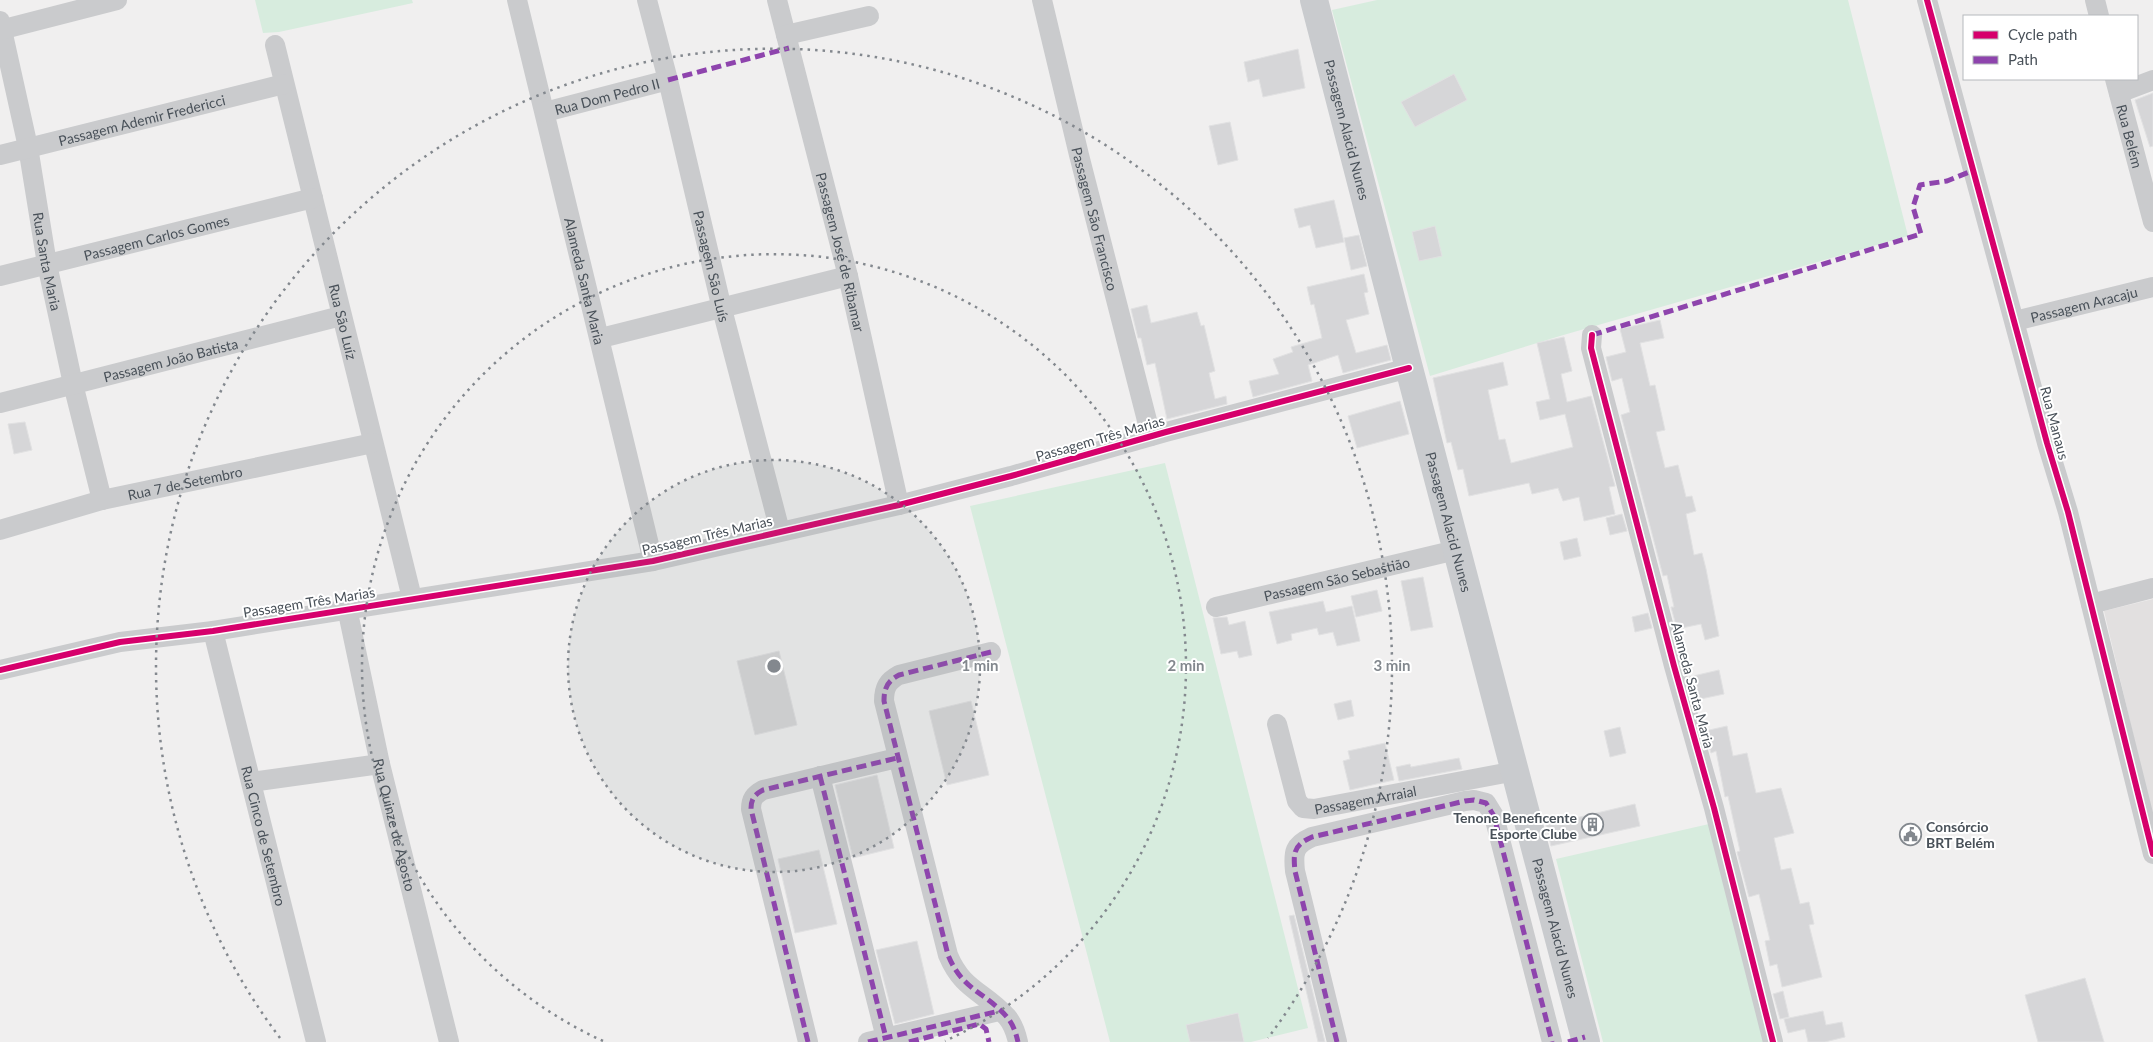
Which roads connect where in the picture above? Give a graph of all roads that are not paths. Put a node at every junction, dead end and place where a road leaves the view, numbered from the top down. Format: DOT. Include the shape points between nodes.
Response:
graph roads {
  1 [pos="117,0"];
  2 [pos="517,0"];
  3 [pos="647,0"];
  4 [pos="777,0"];
  5 [pos="1042,0"];
  6 [pos="1314,0"];
  7 [pos="1927,0"];
  8 [pos="2095,0"];
  9 [pos="2099,15"];
  10 [pos="869,16"];
  11 [pos="1,27"];
  12 [pos="786,35"];
  13 [pos="274,46"];
  14 [pos="668,80"];
  15 [pos="2153,80"];
  16 [pos="284,84"];
  17 [pos="2117,86"];
  18 [pos="545,112"];
  19 [pos="28,147"];
  20 [pos="0,155"];
  21 [pos="313,198"];
  22 [pos="2153,222"];
  23 [pos="48,264"];
  24 [pos="0,276"];
  25 [pos="848,276"];
  26 [pos="2153,287"];
  27 [pos="722,309"];
  28 [pos="341,316"];
  29 [pos="2015,321"];
  30 [pos="1592,335"];
  31 [pos="601,338"];
  32 [pos="1409,368"];
  33 [pos="73,384"];
  34 [pos="0,403"];
  35 [pos="1151,436"];
  36 [pos="373,443"];
  37 [pos="102,500"];
  38 [pos="899,505"];
  39 [pos="0,530"];
  40 [pos="780,531"];
  41 [pos="1456,550"];
  42 [pos="653,561"];
  43 [pos="2153,588"];
  44 [pos="412,598"];
  45 [pos="2091,604"];
  46 [pos="347,608"];
  47 [pos="1216,608"];
  48 [pos="213,631"];
  49 [pos="991,652"];
  50 [pos="0,670"];
  51 [pos="1277,724"];
  52 [pos="897,758"];
  53 [pos="380,764"];
  54 [pos="1516,771"];
  55 [pos="820,776"];
  56 [pos="252,782"];
  57 [pos="2153,854"];
  58 [pos="999,1011"];
  59 [pos="917,1036"];
  60 [pos="877,1040"];
  61 [pos="1580,1040"];
  62 [pos="316,1042"];
  63 [pos="449,1042"];
  64 [pos="808,1042"];
  65 [pos="1018,1042"];
  66 [pos="1337,1042"];
  67 [pos="1552,1042"];
  68 [pos="1773,1042"];
  1 -- 11 [label="street"];
  2 -- 18 [label="street, Alameda Santa Maria"];
  3 -- 14 [label="street, Passagem São Luís"];
  4 -- 12 [label="street, Passagem José de Ribamar"];
  5 -- 35 [label="street, Passagem São Francisco"];
  6 -- 32 [label="main road, Passagem Alacid Nunes"];
  7 -- 29 [label="street, Rua Manaus"];
  8 -- 9 [label="street"];
  10 -- 12 [label="street"];
  11 -- 19 [label="street, Rua Santa Maria"];
  12 -- 25 [label="street, Passagem José de Ribamar"];
  13 -- 16 [label="street, Rua São Luíz"];
  14 -- 18 [label="street, Rua Dom Pedro II"];
  14 -- 27 [label="street, Passagem São Luís"];
  15 -- 17 [label="street"];
  16 -- 19 [label="street, Passagem Ademir Fredericci"];
  16 -- 21 [label="street, Rua São Luíz"];
  17 -- 22 [label="street, Rua Belém"];
  18 -- 31 [label="street, Alameda Santa Maria"];
  19 -- 20 [label="street, Passagem Ademir Fredericci"];
  19 -- 23 [label="street, Rua Santa Maria"];
  21 -- 23 [label="street, Passagem Carlos Gomes"];
  21 -- 28 [label="street, Rua São Luíz"];
  23 -- 24 [label="street, Passagem Carlos Gomes"];
  23 -- 33 [label="street, Rua Santa Maria"];
  25 -- 27 [label="street"];
  25 -- 38 [label="street, Passagem José de Ribamar"];
  26 -- 29 [label="street, Passagem Aracaju"];
  27 -- 31 [label="street"];
  27 -- 40 [label="street, Passagem São Luís"];
  28 -- 33 [label="street, Passagem João Batista"];
  28 -- 36 [label="street, Rua São Luíz"];
  29 -- 45 [label="street, Rua Manaus"];
  30 -- 68 [label="street, Alameda Santa Maria" via="1591,348"];
  31 -- 42 [label="street, Alameda Santa Maria"];
  32 -- 35 [label="street, Passagem Três Marias"];
  32 -- 41 [label="main road, Passagem Alacid Nunes"];
  33 -- 34 [label="street, Passagem João Batista"];
  33 -- 37 [label="street, Rua Santa Maria"];
  35 -- 38 [label="street, Passagem Três Marias"];
  36 -- 37 [label="street, Rua 7 de Setembro"];
  36 -- 44 [label="street, Rua São Luíz"];
  37 -- 39 [label="street, Rua 7 de Setembro"];
  38 -- 40 [label="street, Passagem Três Marias"];
  40 -- 42 [label="street, Passagem Três Marias"];
  41 -- 47 [label="street, Passagem São Sebastião"];
  41 -- 54 [label="main road, Passagem Alacid Nunes"];
  42 -- 44 [label="street, Passagem Três Marias"];
  43 -- 45 [label="street"];
  44 -- 46 [label="street, Passagem Três Marias"];
  45 -- 57 [label="street, Rua Manaus"];
  46 -- 48 [label="street, Passagem Três Marias"];
  46 -- 53 [label="street, Rua Quinze de Agosto"];
  48 -- 50 [label="street, Passagem Três Marias" via="120,642"];
  48 -- 56 [label="street, Rua Cinco de Setembro"];
  49 -- 52 [label="street" via="890,680 884,690 884,701"];
  51 -- 54 [label="street, Passagem Arraial" via="1297,801 1303,808 1314,809"];
  52 -- 55 [label="street"];
  52 -- 58 [label="street" via="954,969 964,983"];
  53 -- 56 [label="street"];
  53 -- 63 [label="street, Rua Quinze de Agosto"];
  54 -- 61 [label="main road, Passagem Alacid Nunes"];
  55 -- 60 [label="street"];
  55 -- 64 [label="street" via="763,790 751,801"];
  56 -- 62 [label="street, Rua Cinco de Setembro"];
  58 -- 59 [label="street"];
  58 -- 65 [label="street" via="1014,1027"];
  59 -- 60 [label="street"];
  66 -- 67 [label="street" via="1296,871 1295,849 1300,842 1312,836 1474,800 1486,803 1494,816"];
}
